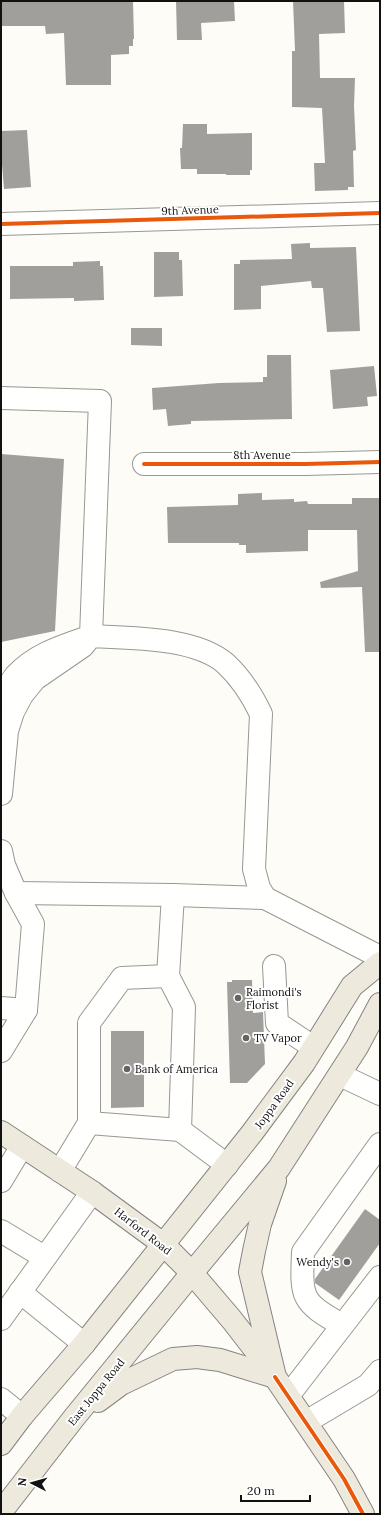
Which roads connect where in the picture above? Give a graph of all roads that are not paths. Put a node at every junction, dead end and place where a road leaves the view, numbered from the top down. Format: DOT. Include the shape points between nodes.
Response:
graph roads {
  1 [pos="380,213"];
  2 [pos="1,224"];
  3 [pos="1,398"];
  4 [pos="380,462"];
  5 [pos="144,464"];
  6 [pos="91,636"];
  7 [pos="1,699"];
  8 [pos="4,725"];
  9 [pos="1,794"];
  10 [pos="1,851"];
  11 [pos="16,893"];
  12 [pos="173,895"];
  13 [pos="265,898"];
  14 [pos="380,957"];
  15 [pos="380,963"];
  16 [pos="274,966"];
  17 [pos="168,976"];
  18 [pos="380,1004"];
  19 [pos="1,1008"];
  20 [pos="26,1010"];
  21 [pos="313,1048"];
  22 [pos="1,1051"];
  23 [pos="340,1075"];
  24 [pos="380,1094"];
  25 [pos="89,1123"];
  26 [pos="180,1130"];
  27 [pos="1,1132"];
  28 [pos="380,1144"];
  29 [pos="22,1146"];
  30 [pos="227,1165"];
  31 [pos="279,1168"];
  32 [pos="380,1169"];
  33 [pos="60,1171"];
  34 [pos="1,1182"];
  35 [pos="92,1192"];
  36 [pos="1,1231"];
  37 [pos="164,1244"];
  38 [pos="44,1257"];
  39 [pos="380,1266"];
  40 [pos="192,1272"];
  41 [pos="302,1273"];
  42 [pos="380,1277"];
  43 [pos="20,1292"];
  44 [pos="1,1319"];
  45 [pos="345,1321"];
  46 [pos="84,1344"];
  47 [pos="380,1371"];
  48 [pos="275,1377"];
  49 [pos="288,1396"];
  50 [pos="1,1399"];
  51 [pos="22,1416"];
  52 [pos="73,1419"];
  53 [pos="306,1422"];
  54 [pos="1,1444"];
  55 [pos="1,1512"];
  56 [pos="363,1514"];
  1 -- 2 [label="street, 9th Avenue"];
  3 -- 6 [label="street" via="100,401"];
  4 -- 5 [label="street, 8th Avenue"];
  6 -- 7 [label="street" via="56,648 37,658 16,676"];
  6 -- 8 [label="street" via="83,646 35,679"];
  6 -- 13 [label="street" via="188,645 225,663 251,695 261,714 254,869 259,888"];
  8 -- 9 [label="street"];
  10 -- 11 [label="street"];
  11 -- 12 [label="street"];
  11 -- 20 [label="street" via="33,924"];
  12 -- 13 [label="street"];
  12 -- 17 [label="street"];
  13 -- 14 [label="street"];
  15 -- 21 [label="main road, Joppa Road" via="352,986"];
  16 -- 21 [label="street" via="278,1023"];
  17 -- 25 [label="street" via="122,978 88,1023"];
  17 -- 26 [label="street" via="184,1007"];
  18 -- 23 [label="main road"];
  19 -- 20 [label="street"];
  20 -- 22 [label="street"];
  21 -- 30 [label="main road, Joppa Road"];
  23 -- 24 [label="street"];
  23 -- 31 [label="main road"];
  25 -- 26 [label="street"];
  25 -- 33 [label="street"];
  26 -- 30 [label="street"];
  27 -- 29 [label="main road, Harford Road"];
  28 -- 41 [label="street" via="304,1252"];
  29 -- 33 [label="main road, Harford Road"];
  29 -- 34 [label="street"];
  30 -- 37 [label="main road, Joppa Road"];
  31 -- 40 [label="main road"];
  31 -- 48 [label="main road" via="260,1224 250,1272"];
  32 -- 41 [label="street"];
  33 -- 35 [label="main road, Harford Road"];
  35 -- 37 [label="main road, Harford Road"];
  35 -- 38 [label="street"];
  36 -- 38 [label="street"];
  37 -- 40 [label="main road, Harford Road"];
  37 -- 46 [label="main road"];
  38 -- 43 [label="street"];
  39 -- 45 [label="street" via="351,1304"];
  40 -- 48 [label="main road, Harford Road"];
  40 -- 52 [label="main road, East Joppa Road"];
  41 -- 45 [label="street" via="307,1300 320,1312"];
  42 -- 45 [label="street"];
  43 -- 44 [label="street"];
  43 -- 46 [label="street"];
  45 -- 49 [label="street"];
  46 -- 51 [label="main road"];
  47 -- 53 [label="street" via="368,1385"];
  48 -- 49 [label="main road, Harford Road"];
  48 -- 52 [label="main road" via="220,1360 197,1357 173,1359 121,1384"];
  49 -- 53 [label="main road, Harford Road"];
  50 -- 51 [label="street"];
  51 -- 54 [label="main road"];
  52 -- 55 [label="main road, East Joppa Road"];
  53 -- 56 [label="main road, Harford Road" via="344,1479"];
}
